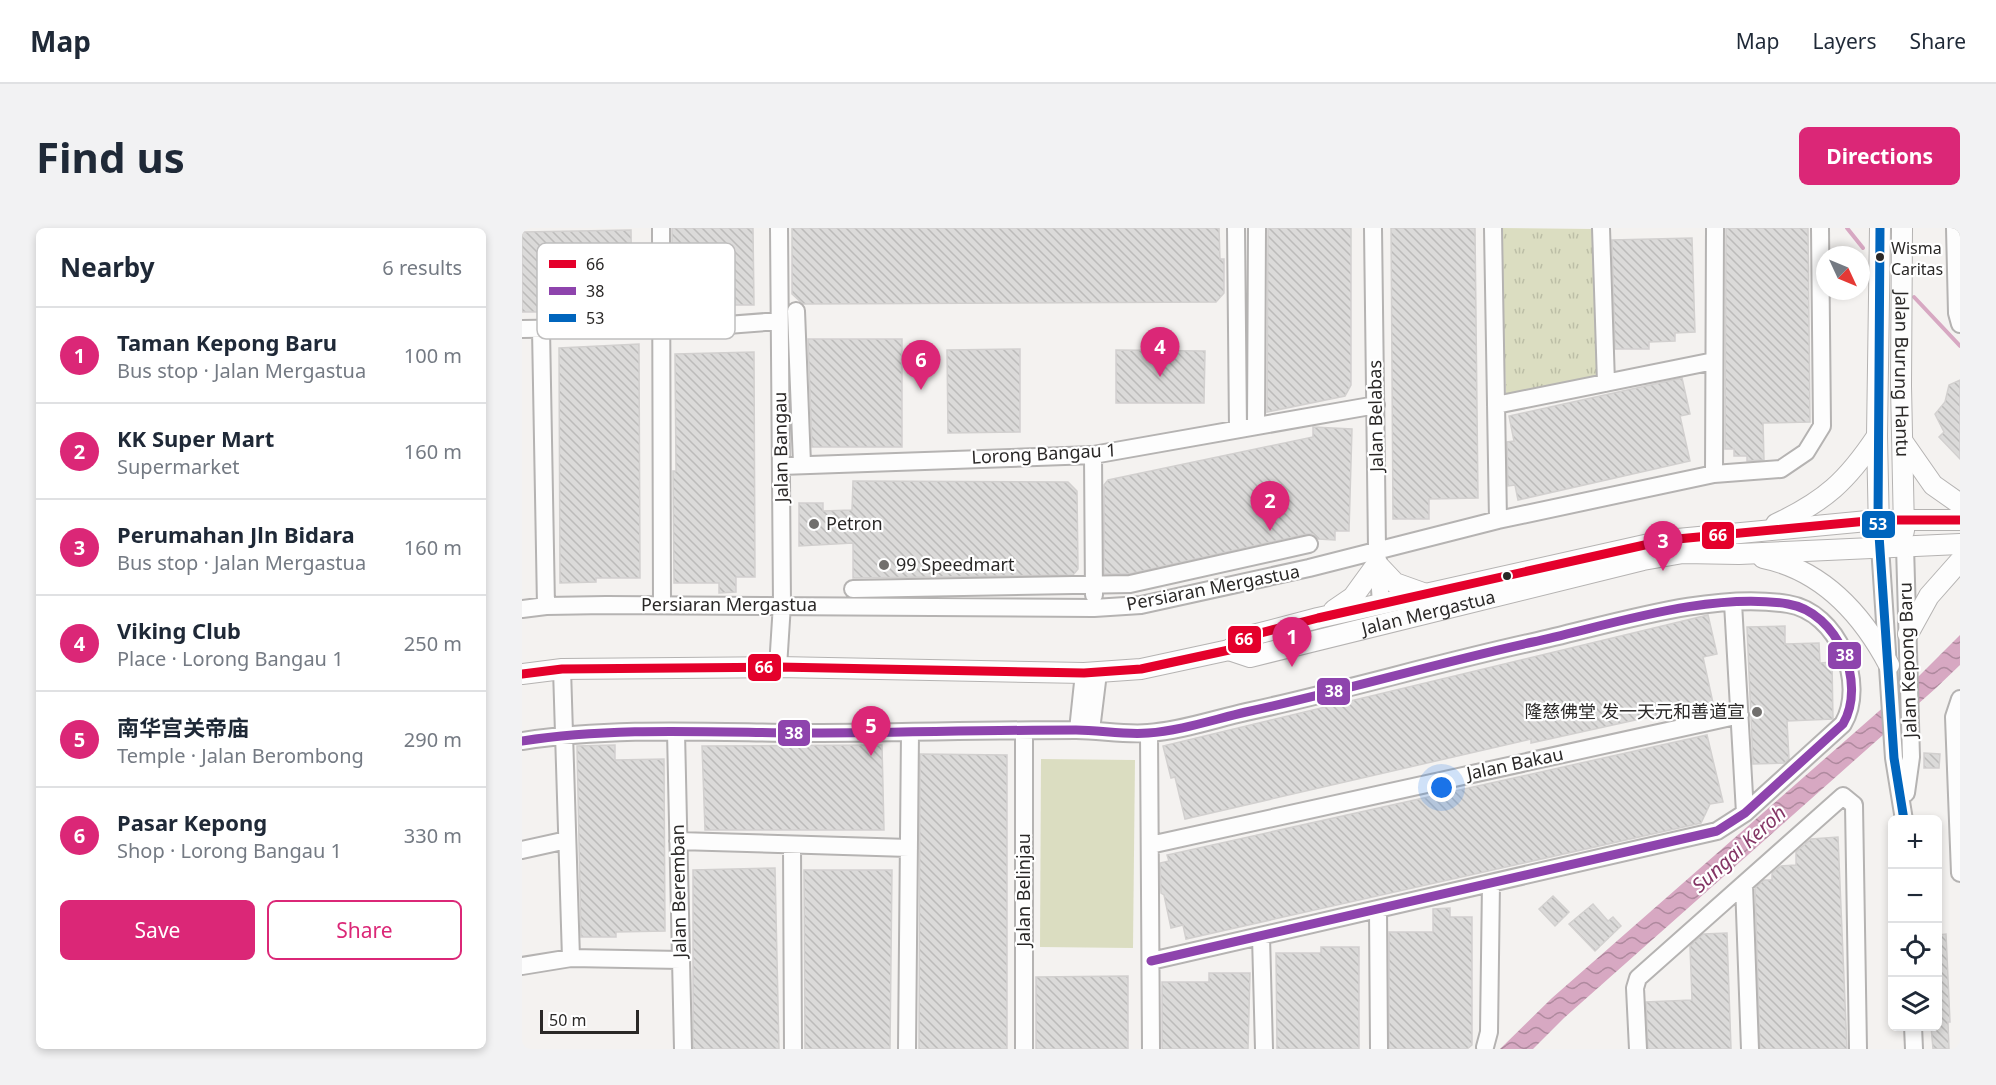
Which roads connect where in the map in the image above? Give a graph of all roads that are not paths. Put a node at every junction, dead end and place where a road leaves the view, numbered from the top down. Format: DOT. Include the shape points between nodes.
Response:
graph roads {
  1 [pos="779,228"];
  2 [pos="1236,228"];
  3 [pos="1257,228"];
  4 [pos="1373,228"];
  5 [pos="1493,228"];
  6 [pos="1601,228"];
  7 [pos="1715,228"];
  8 [pos="1820,228"];
  9 [pos="1880,228"];
  10 [pos="1902,228"];
  11 [pos="1955,228"];
  12 [pos="796,311"];
  13 [pos="779,321"];
  14 [pos="735,323"];
  15 [pos="1960,324"];
  16 [pos="537,328"];
  17 [pos="522,329"];
  18 [pos="541,339"];
  19 [pos="660,339"];
  20 [pos="1714,361"];
  21 [pos="1606,383"];
  22 [pos="1376,405"];
  23 [pos="1496,405"];
  24 [pos="1256,426"];
  25 [pos="1238,429"];
  26 [pos="1877,436"];
  27 [pos="1902,440"];
  28 [pos="1093,455"];
  29 [pos="802,464"];
  30 [pos="781,466"];
  31 [pos="1714,474"];
  32 [pos="1960,504"];
  33 [pos="1904,519"];
  34 [pos="1498,520"];
  35 [pos="1878,520"];
  36 [pos="1960,520"];
  37 [pos="1765,529"];
  38 [pos="1309,544"];
  39 [pos="1960,544"];
  40 [pos="1880,546"];
  41 [pos="1905,546"];
  42 [pos="1739,554"];
  43 [pos="1377,557"];
  44 [pos="1960,561"];
  45 [pos="1094,586"];
  46 [pos="853,589"];
  47 [pos="1423,593"];
  48 [pos="1381,603"];
  49 [pos="1733,603"];
  50 [pos="782,604"];
  51 [pos="662,605"];
  52 [pos="546,606"];
  53 [pos="1094,608"];
  54 [pos="522,609"];
  55 [pos="1409,617"];
  56 [pos="1318,618"];
  57 [pos="1340,634"];
  58 [pos="1908,634"];
  59 [pos="1229,650"];
  60 [pos="778,667"];
  61 [pos="562,669"];
  62 [pos="1889,669"];
  63 [pos="1091,673"];
  64 [pos="522,674"];
  65 [pos="1960,699"];
  66 [pos="1740,715"];
  67 [pos="1084,730"];
  68 [pos="1024,731"];
  69 [pos="676,732"];
  70 [pos="910,733"];
  71 [pos="1149,733"];
  72 [pos="564,734"];
  73 [pos="522,741"];
  74 [pos="1902,758"];
  75 [pos="1745,813"];
  76 [pos="1904,814"];
  77 [pos="567,840"];
  78 [pos="678,841"];
  79 [pos="1150,845"];
  80 [pos="792,846"];
  81 [pos="909,848"];
  82 [pos="522,850"];
  83 [pos="1960,873"];
  84 [pos="1491,883"];
  85 [pos="1744,884"];
  86 [pos="1378,909"];
  87 [pos="1261,936"];
  88 [pos="571,958"];
  89 [pos="681,960"];
  90 [pos="1150,961"];
  91 [pos="522,966"];
  92 [pos="1913,1031"];
  93 [pos="1485,1047"];
  94 [pos="683,1049"];
  95 [pos="793,1049"];
  96 [pos="907,1049"];
  97 [pos="1024,1049"];
  98 [pos="1151,1049"];
  99 [pos="1264,1049"];
  100 [pos="1379,1049"];
  101 [pos="1638,1049"];
  102 [pos="1750,1049"];
  103 [pos="1858,1049"];
  104 [pos="1914,1049"];
  1 -- 13 [label="street, Jalan Bangau"];
  2 -- 25 [label="street"];
  3 -- 24 [label="street"];
  4 -- 22 [label="street, Jalan Belabas"];
  5 -- 23 [label="street"];
  6 -- 21 [label="street"];
  7 -- 20 [label="street"];
  8 -- 31 [label="street, Persiaran Mergastua" via="1822,426 1806,452 1781,469"];
  9 -- 26 [label="main road, Jalan Burung Hantu"];
  10 -- 27 [label="main road, Jalan Burung Hantu"];
  11 -- 15 [label="street"];
  12 -- 29 [label="street"];
  13 -- 14 [label="street"];
  13 -- 30 [label="street, Jalan Bangau"];
  16 -- 17 [label="street"];
  18 -- 52 [label="street"];
  19 -- 51 [label="street"];
  20 -- 21 [label="street"];
  20 -- 31 [label="street"];
  21 -- 23 [label="street"];
  22 -- 24 [label="street, Lorong Bangau 1"];
  22 -- 43 [label="street, Jalan Belabas"];
  23 -- 34 [label="street"];
  24 -- 25 [label="street, Lorong Bangau 1"];
  25 -- 28 [label="street, Lorong Bangau 1"];
  26 -- 35 [label="main road, Jalan Burung Hantu"];
  26 -- 37 [label="main road" via="1863,457 1814,506"];
  27 -- 32 [label="main road" via="1933,485"];
  27 -- 33 [label="main road, Jalan Burung Hantu"];
  28 -- 29 [label="street, Lorong Bangau 1"];
  28 -- 45 [label="street"];
  29 -- 30 [label="street, Lorong Bangau 1"];
  30 -- 50 [label="street, Jalan Bangau"];
  31 -- 34 [label="street, Persiaran Mergastua"];
  33 -- 35 [label="main road, Jalan Mergastua"];
  33 -- 36 [label="main road, Jalan Mergastua"];
  33 -- 41 [label="main road, Jalan Burung Hantu"];
  34 -- 43 [label="street, Persiaran Mergastua"];
  35 -- 37 [label="main road, Jalan Mergastua"];
  35 -- 40 [label="main road, Jalan Burung Hantu"];
  37 -- 47 [label="main road, Jalan Mergastua" via="1667,540"];
  38 -- 45 [label="street" via="1158,579"];
  39 -- 41 [label="main road, Jalan Mergastua"];
  40 -- 41 [label="main road, Jalan Mergastua"];
  40 -- 42 [label="main road, Jalan Mergastua"];
  40 -- 62 [label="street, Jalan Kepong Baru"];
  41 -- 58 [label="street, Jalan Kepong Baru"];
  42 -- 55 [label="main road, Jalan Mergastua" via="1683,553 1643,560"];
  42 -- 62 [label="main road" via="1793,566 1832,591 1866,627"];
  43 -- 47 [label="main road" via="1395,583"];
  43 -- 48 [label="street, Jalan Belabas"];
  43 -- 53 [label="street, Persiaran Mergastua" via="1141,605"];
  43 -- 56 [label="main road" via="1353,597"];
  44 -- 58 [label="main road" via="1929,596"];
  45 -- 46 [label="street"];
  45 -- 53 [label="street"];
  47 -- 48 [label="main road, Jalan Mergastua"];
  48 -- 55 [label="main road"];
  48 -- 56 [label="main road, Jalan Mergastua"];
  48 -- 57 [label="main road"];
  49 -- 66 [label="street"];
  49 -- 71 [label="street" via="1696,605"];
  49 -- 75 [label="street" via="1792,604 1806,610 1833,636 1849,663 1852,680 1851,711 1843,724"];
  50 -- 51 [label="street, Persiaran Mergastua"];
  50 -- 53 [label="street, Persiaran Mergastua"];
  50 -- 60 [label="street, Jalan Bangau"];
  51 -- 52 [label="street, Persiaran Mergastua"];
  52 -- 54 [label="street, Persiaran Mergastua"];
  55 -- 57 [label="main road, Jalan Mergastua"];
  56 -- 59 [label="main road, Jalan Mergastua" via="1249,636"];
  57 -- 59 [label="main road, Jalan Mergastua" via="1250,657"];
  58 -- 74 [label="street, Jalan Kepong Baru"];
  59 -- 63 [label="main road, Jalan Mergastua" via="1141,669"];
  60 -- 61 [label="main road, Jalan Mergastua"];
  60 -- 63 [label="main road, Jalan Mergastua"];
  61 -- 64 [label="main road, Jalan Mergastua"];
  61 -- 72 [label="street"];
  62 -- 74 [label="street, Jalan Kepong Baru"];
  63 -- 67 [label="street"];
  65 -- 83 [label="street" via="1954,717"];
  66 -- 75 [label="street"];
  66 -- 79 [label="street, Jalan Bakau"];
  67 -- 68 [label="street"];
  67 -- 71 [label="street"];
  68 -- 70 [label="street"];
  68 -- 97 [label="street, Jalan Belinjau"];
  69 -- 70 [label="street"];
  69 -- 72 [label="street"];
  69 -- 78 [label="street, Jalan Beremban"];
  70 -- 81 [label="street"];
  71 -- 79 [label="street"];
  72 -- 73 [label="street"];
  72 -- 77 [label="street"];
  74 -- 76 [label="street, Jalan Kepong Baru"];
  75 -- 84 [label="street" via="1718,831"];
  77 -- 82 [label="street"];
  77 -- 88 [label="street"];
  78 -- 80 [label="street"];
  78 -- 89 [label="street, Jalan Beremban"];
  79 -- 90 [label="street"];
  80 -- 81 [label="street"];
  80 -- 95 [label="street"];
  81 -- 96 [label="street"];
  84 -- 86 [label="street"];
  84 -- 93 [label="street" via="1489,1032"];
  85 -- 101 [label="street" via="1638,978"];
  85 -- 102 [label="street"];
  85 -- 103 [label="street" via="1843,796 1854,805"];
  86 -- 87 [label="street"];
  86 -- 100 [label="street"];
  87 -- 90 [label="street"];
  87 -- 99 [label="street"];
  88 -- 89 [label="street"];
  88 -- 91 [label="street"];
  89 -- 94 [label="street, Jalan Beremban"];
  90 -- 98 [label="street"];
  92 -- 104 [label="street"];
}
